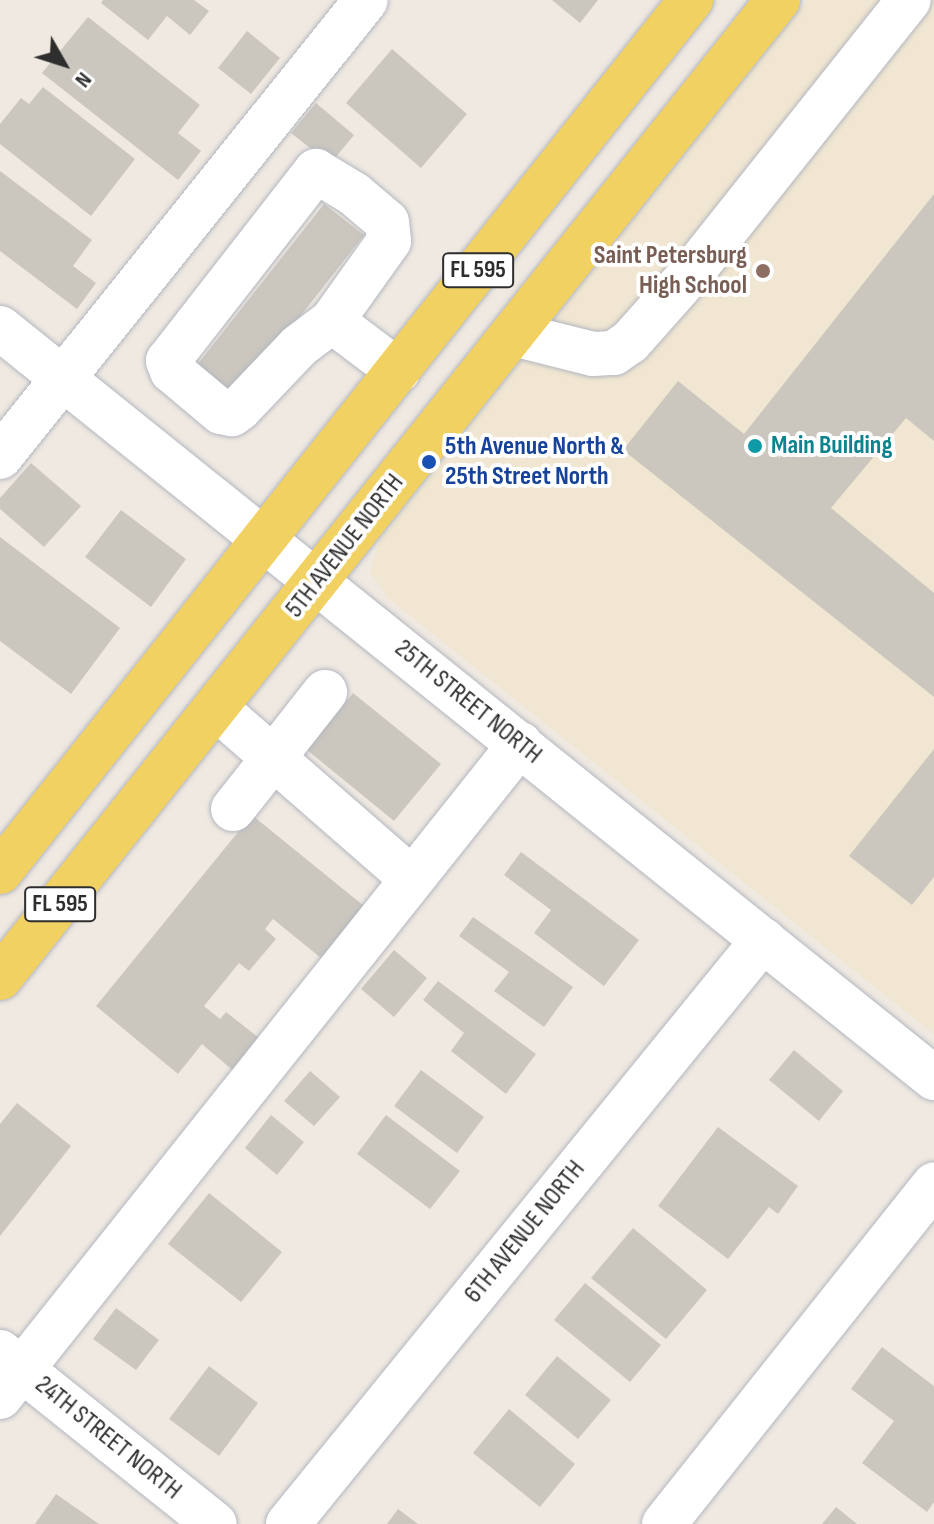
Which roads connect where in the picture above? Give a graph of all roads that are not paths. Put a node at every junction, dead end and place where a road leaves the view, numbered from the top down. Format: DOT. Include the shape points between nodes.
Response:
graph roads {
  1 [pos="366,0"];
  2 [pos="691,0"];
  3 [pos="778,0"];
  4 [pos="909,0"];
  5 [pos="263,130"];
  6 [pos="316,171"];
  7 [pos="112,318"];
  8 [pos="332,321"];
  9 [pos="0,328"];
  10 [pos="513,334"];
  11 [pos="168,361"];
  12 [pos="398,371"];
  13 [pos="63,378"];
  14 [pos="0,457"];
  15 [pos="265,539"];
  16 [pos="318,581"];
  17 [pos="325,692"];
  18 [pos="216,708"];
  19 [pos="520,744"];
  20 [pos="273,758"];
  21 [pos="233,809"];
  22 [pos="0,872"];
  23 [pos="412,879"];
  24 [pos="763,940"];
  25 [pos="0,978"];
  26 [pos="934,1078"];
  27 [pos="934,1184"];
  28 [pos="7,1373"];
  29 [pos="215,1524"];
  30 [pos="288,1524"];
  31 [pos="664,1524"];
  1 -- 5 [label="street"];
  2 -- 12 [label="main road, FL 595"];
  3 -- 10 [label="main road, 5TH AVENUE NORTH / FL 595"];
  4 -- 10 [label="street" via="694,270 630,342 614,353 593,354"];
  5 -- 6 [label="street"];
  5 -- 7 [label="street"];
  6 -- 8 [label="street" via="387,222 389,241"];
  6 -- 11 [label="street"];
  7 -- 11 [label="street"];
  7 -- 13 [label="street"];
  8 -- 11 [label="street" via="299,346 232,414 201,396"];
  8 -- 12 [label="street"];
  9 -- 13 [label="street, 25TH STREET NORTH"];
  10 -- 16 [label="main road, 5TH AVENUE NORTH / FL 595"];
  12 -- 15 [label="main road, FL 595"];
  13 -- 14 [label="street"];
  13 -- 15 [label="street, 25TH STREET NORTH"];
  15 -- 16 [label="street, 25TH STREET NORTH"];
  15 -- 22 [label="main road, FL 595"];
  16 -- 18 [label="main road, 5TH AVENUE NORTH / FL 595"];
  16 -- 19 [label="street, 25TH STREET NORTH"];
  17 -- 20 [label="street"];
  18 -- 20 [label="street"];
  18 -- 25 [label="main road, 5TH AVENUE NORTH / FL 595"];
  19 -- 23 [label="street"];
  19 -- 24 [label="street, 25TH STREET NORTH"];
  20 -- 21 [label="street"];
  20 -- 23 [label="street"];
  23 -- 28 [label="street"];
  24 -- 26 [label="street, 25TH STREET NORTH"];
  24 -- 30 [label="street, 6TH AVENUE NORTH"];
  27 -- 31 [label="street"];
  28 -- 29 [label="street, 24TH STREET NORTH"];
}
